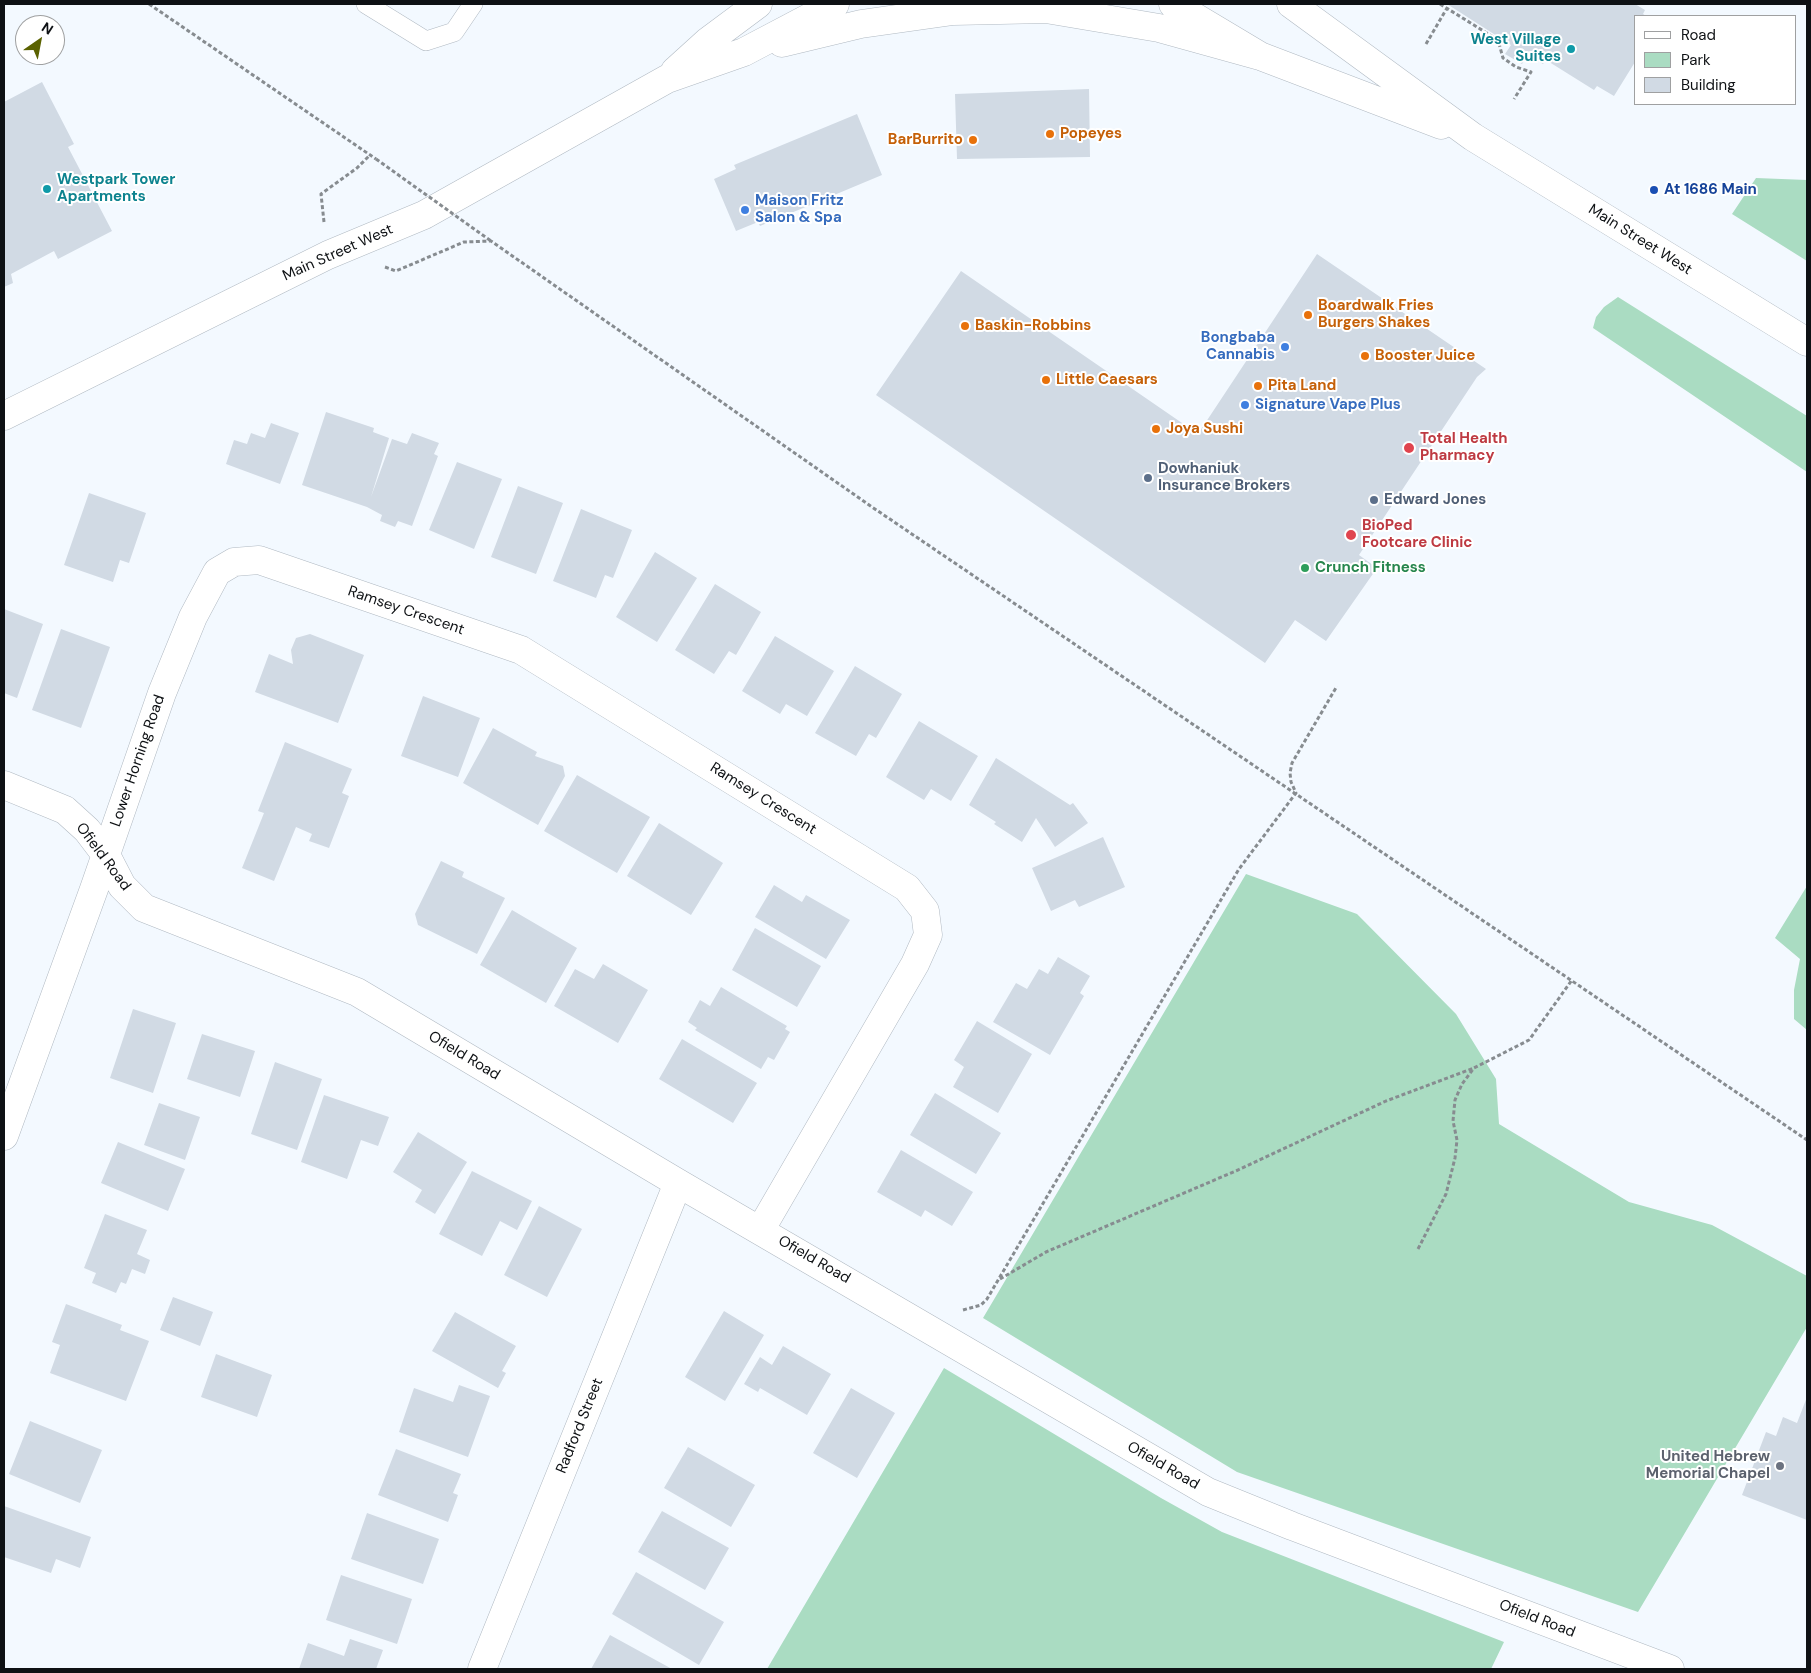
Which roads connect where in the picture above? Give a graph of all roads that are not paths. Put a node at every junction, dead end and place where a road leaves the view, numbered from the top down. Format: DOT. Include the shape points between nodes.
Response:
graph roads {
  1 [pos="366,4"];
  2 [pos="473,4"];
  3 [pos="835,4"];
  4 [pos="1173,4"];
  5 [pos="1292,4"];
  6 [pos="754,6"];
  7 [pos="744,52"];
  8 [pos="1260,56"];
  9 [pos="667,79"];
  10 [pos="1473,137"];
  11 [pos="1807,342"];
  12 [pos="4,416"];
  13 [pos="259,560"];
  14 [pos="4,785"];
  15 [pos="106,856"];
  16 [pos="4,1136"];
  17 [pos="678,1183"];
  18 [pos="761,1229"];
  19 [pos="482,1669"];
  20 [pos="1670,1669"];
  1 -- 2 [label="lane" via="426,41 454,32"];
  3 -- 7 [label="street, Main Street West"];
  4 -- 8 [label="street, Main Street West"];
  5 -- 10 [label="street, Main Street West"];
  6 -- 9 [label="street, Main Street West" via="706,42"];
  7 -- 8 [label="street" via="861,24 953,11 1046,9 1159,28"];
  7 -- 9 [label="street, Main Street West"];
  8 -- 10 [label="street, Main Street West"];
  9 -- 12 [label="street, Main Street West" via="424,215 328,255"];
  10 -- 11 [label="street, Main Street West"];
  13 -- 15 [label="street, Lower Horning Road" via="234,562 217,572 193,617 162,692"];
  13 -- 18 [label="street, Ramsey Crescent" via="521,650 908,888 925,911 928,935 915,964"];
  14 -- 15 [label="street, Ofield Road" via="65,810 87,830"];
  15 -- 16 [label="street, Lower Horning Road"];
  15 -- 17 [label="street, Ofield Road" via="122,886 144,908 357,992"];
  17 -- 18 [label="street, Ofield Road"];
  17 -- 19 [label="street, Radford Street"];
  18 -- 20 [label="street, Ofield Road" via="1208,1492"];
}
